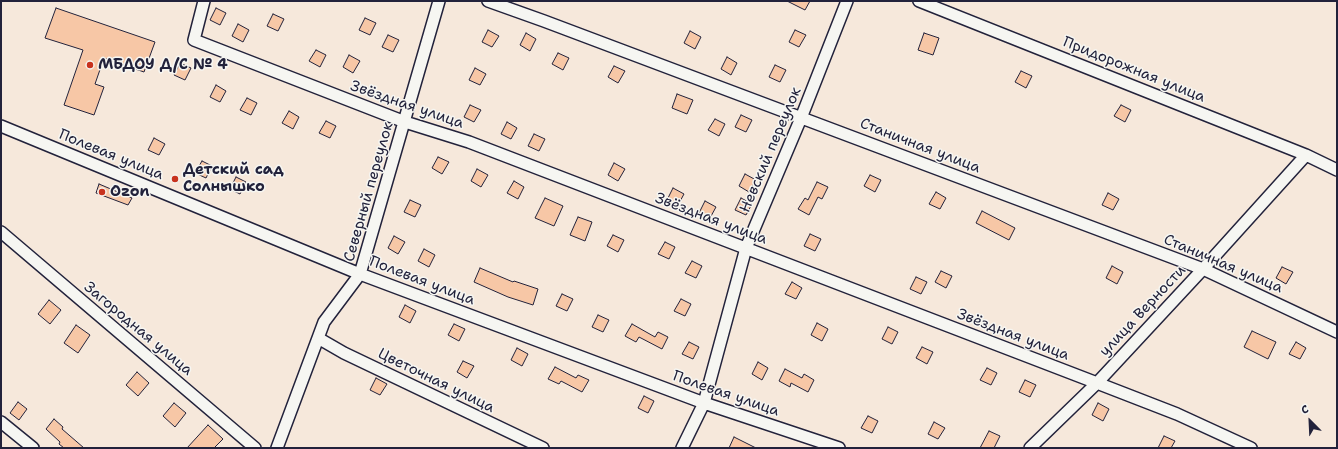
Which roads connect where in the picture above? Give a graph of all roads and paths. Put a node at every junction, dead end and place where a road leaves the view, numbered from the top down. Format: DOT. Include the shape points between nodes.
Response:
graph roads {
  1 [pos="204,1"];
  2 [pos="439,1"];
  3 [pos="488,1"];
  4 [pos="847,1"];
  5 [pos="920,1"];
  6 [pos="801,118"];
  7 [pos="405,122"];
  8 [pos="1,126"];
  9 [pos="1306,155"];
  10 [pos="1337,170"];
  11 [pos="1,232"];
  12 [pos="746,248"];
  13 [pos="1203,269"];
  14 [pos="360,274"];
  15 [pos="1337,332"];
  16 [pos="318,338"];
  17 [pos="1097,383"];
  18 [pos="704,403"];
  19 [pos="1,422"];
  20 [pos="33,448"];
  21 [pos="255,448"];
  22 [pos="277,448"];
  23 [pos="543,448"];
  24 [pos="682,448"];
  25 [pos="839,448"];
  26 [pos="1030,448"];
  27 [pos="1251,448"];
  1 -- 7 [label="street, Звёздная улица" via="194,40"];
  2 -- 7 [label="street, Северный переулок"];
  3 -- 6 [label="street, Станичная улица"];
  4 -- 6 [label="street, Невский переулок"];
  5 -- 9 [label="street, Придорожная улица"];
  6 -- 12 [label="street, Невский переулок"];
  6 -- 13 [label="street, Станичная улица"];
  7 -- 12 [label="street, Звёздная улица" via="469,142"];
  7 -- 14 [label="street, Северный переулок"];
  8 -- 14 [label="street, Полевая улица"];
  9 -- 10 [label="street, Придорожная улица"];
  9 -- 13 [label="street, улица Верности"];
  11 -- 21 [label="street, Загородная улица"];
  12 -- 17 [label="street, Звёздная улица"];
  12 -- 18 [label="street, Невский переулок"];
  13 -- 15 [label="street, Станичная улица"];
  13 -- 17 [label="street, улица Верности"];
  14 -- 16 [label="street, Северный переулок" via="324,322"];
  14 -- 18 [label="street, Полевая улица"];
  16 -- 22 [label="street, Северный переулок"];
  16 -- 23 [label="street, Цветочная улица" via="344,353"];
  17 -- 26 [label="street, улица Верности"];
  17 -- 27 [label="street, Звёздная улица" via="1177,414"];
  18 -- 24 [label="street, Невский переулок"];
  18 -- 25 [label="street, Полевая улица"];
  19 -- 20 [label="street"];
}
